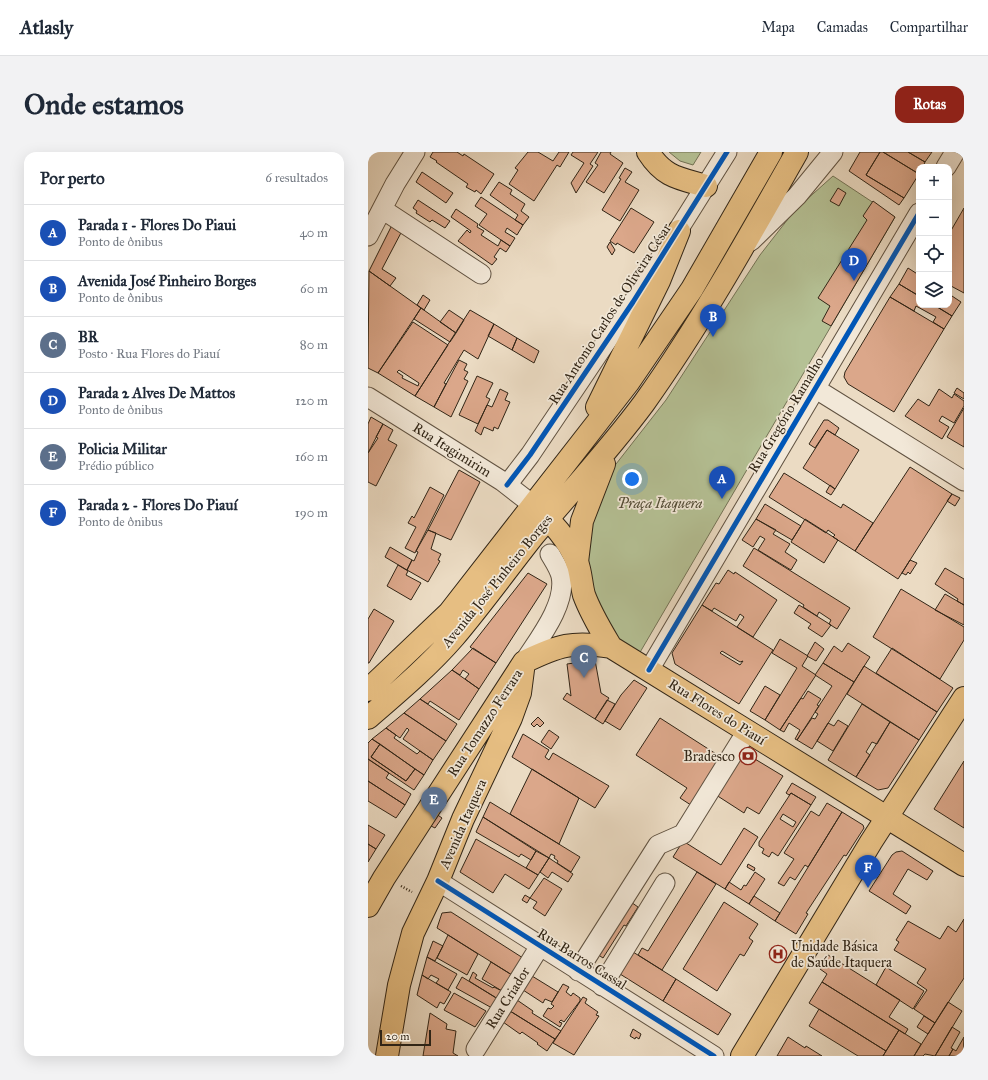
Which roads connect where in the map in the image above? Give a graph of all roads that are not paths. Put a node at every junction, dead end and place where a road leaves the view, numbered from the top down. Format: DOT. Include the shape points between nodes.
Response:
graph roads {
  1 [pos="415,152"];
  2 [pos="648,152"];
  3 [pos="727,152"];
  4 [pos="771,152"];
  5 [pos="797,152"];
  6 [pos="833,152"];
  7 [pos="955,152"];
  8 [pos="948,164"];
  9 [pos="706,186"];
  10 [pos="382,209"];
  11 [pos="916,218"];
  12 [pos="679,231"];
  13 [pos="368,236"];
  14 [pos="743,249"];
  15 [pos="481,274"];
  16 [pos="816,389"];
  17 [pos="368,398"];
  18 [pos="610,447"];
  19 [pos="573,454"];
  20 [pos="964,481"];
  21 [pos="507,485"];
  22 [pos="541,512"];
  23 [pos="550,554"];
  24 [pos="577,562"];
  25 [pos="611,647"];
  26 [pos="524,662"];
  27 [pos="649,670"];
  28 [pos="368,690"];
  29 [pos="964,698"];
  30 [pos="368,718"];
  31 [pos="747,731"];
  32 [pos="886,818"];
  33 [pos="964,865"];
  34 [pos="665,883"];
  35 [pos="433,890"];
  36 [pos="368,906"];
  37 [pos="540,946"];
  38 [pos="578,970"];
  39 [pos="602,986"];
  40 [pos="476,1049"];
  41 [pos="387,1056"];
  42 [pos="714,1056"];
  43 [pos="742,1056"];
  1 -- 10 [label="street"];
  2 -- 9 [label="main road" via="656,165 669,175"];
  3 -- 9 [label="street, Rua Antonio Carlos de Oliveira César"];
  4 -- 19 [label="main road, Avenida José Pinheiro Borges" via="692,289 628,383"];
  5 -- 14 [label="main road, Avenida José Pinheiro Borges"];
  6 -- 14 [label="street" via="797,196"];
  7 -- 8 [label="street"];
  9 -- 12 [label="street, Rua Antonio Carlos de Oliveira César"];
  10 -- 13 [label="street"];
  10 -- 15 [label="street"];
  11 -- 16 [label="street, Rua Gregório Ramalho"];
  12 -- 19 [label="main road" via="659,281"];
  12 -- 21 [label="street, Rua Antonio Carlos de Oliveira César" via="530,455"];
  14 -- 18 [label="main road, Avenida José Pinheiro Borges" via="645,401"];
  16 -- 20 [label="street"];
  16 -- 27 [label="street, Rua Gregório Ramalho"];
  17 -- 21 [label="street, Rua Itagimirim"];
  18 -- 22 [label="main road, Avenida José Pinheiro Borges"];
  18 -- 24 [label="main road" via="582,521"];
  19 -- 22 [label="main road, Avenida José Pinheiro Borges"];
  21 -- 22 [label="street, Rua Itagimirim"];
  22 -- 24 [label="main road, Rua Flores do Piauí" via="565,538"];
  22 -- 28 [label="main road, Avenida José Pinheiro Borges" via="449,613"];
  22 -- 30 [label="main road, Avenida José Pinheiro Borges" via="453,637 407,684"];
  23 -- 26 [label="street" via="561,577 558,604"];
  24 -- 25 [label="main road, Rua Flores do Piauí" via="592,616"];
  25 -- 26 [label="main road" via="587,644 561,646"];
  25 -- 27 [label="main road, Rua Flores do Piauí"];
  26 -- 35 [label="main road, Avenida Itaquera" via="520,693 511,718 463,819"];
  26 -- 36 [label="main road, Rua Tomazzo Ferrara"];
  27 -- 31 [label="main road, Rua Flores do Piauí"];
  29 -- 32 [label="main road"];
  31 -- 32 [label="main road, Rua Flores do Piauí"];
  31 -- 38 [label="street" via="683,834 658,845"];
  32 -- 33 [label="main road, Rua Flores do Piauí"];
  32 -- 43 [label="main road"];
  34 -- 39 [label="street"];
  35 -- 37 [label="street, Rua Barros Cassal"];
  35 -- 41 [label="main road, Avenida Itaquera" via="413,933 399,985"];
  37 -- 38 [label="street, Rua Barros Cassal"];
  37 -- 40 [label="street, Rua Criador"];
  38 -- 39 [label="street, Rua Barros Cassal"];
  39 -- 42 [label="street, Rua Barros Cassal"];
}
